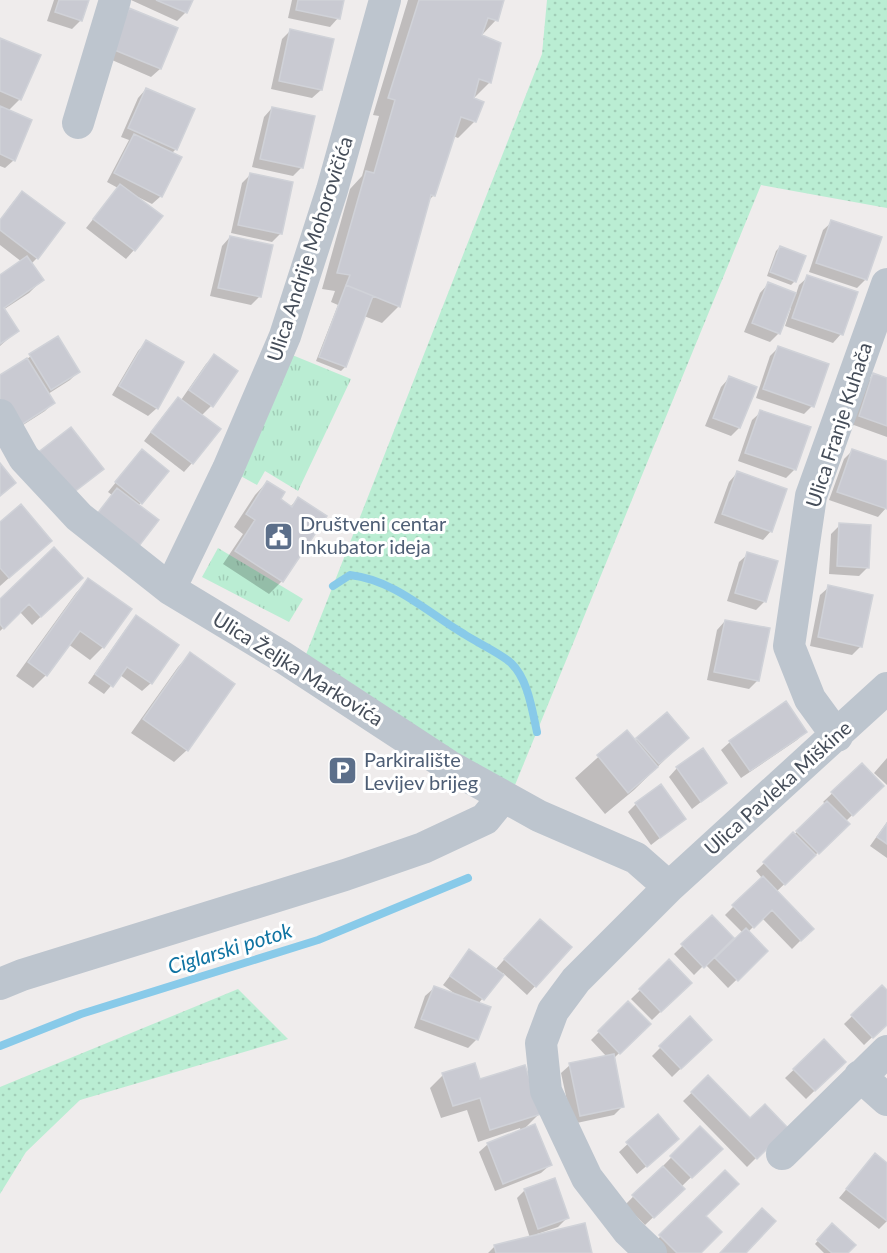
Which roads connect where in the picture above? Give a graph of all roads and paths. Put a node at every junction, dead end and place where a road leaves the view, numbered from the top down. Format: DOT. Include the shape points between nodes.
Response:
graph roads {
  1 [pos="115,0"];
  2 [pos="385,0"];
  3 [pos="78,123"];
  4 [pos="887,284"];
  5 [pos="0,415"];
  6 [pos="170,589"];
  7 [pos="887,688"];
  8 [pos="837,736"];
  9 [pos="503,797"];
  10 [pos="669,887"];
  11 [pos="0,984"];
  12 [pos="887,1051"];
  13 [pos="860,1076"];
  14 [pos="887,1100"];
  15 [pos="782,1154"];
  16 [pos="651,1253"];
  1 -- 3 [label="street"];
  2 -- 6 [label="street, Ulica Andrije Mohorovičića" via="332,190 285,336 228,469"];
  4 -- 8 [label="street, Ulica Franje Kuhača" via="811,496 789,646 810,699"];
  5 -- 6 [label="street, Ulica Željka Markovića" via="24,458 79,517"];
  6 -- 9 [label="street, Ulica Željka Markovića"];
  7 -- 8 [label="street, Ulica Pavleka Miškine"];
  8 -- 10 [label="street, Ulica Pavleka Miškine"];
  9 -- 10 [label="street, Ulica Željka Markovića" via="636,858"];
  9 -- 11 [label="street" via="485,819 423,848"];
  10 -- 16 [label="street, Ulica Pavleka Miškine" via="576,980 553,1011 541,1043 546,1091 587,1178 628,1231"];
  12 -- 13 [label="street"];
  13 -- 14 [label="street"];
  13 -- 15 [label="street"];
}
